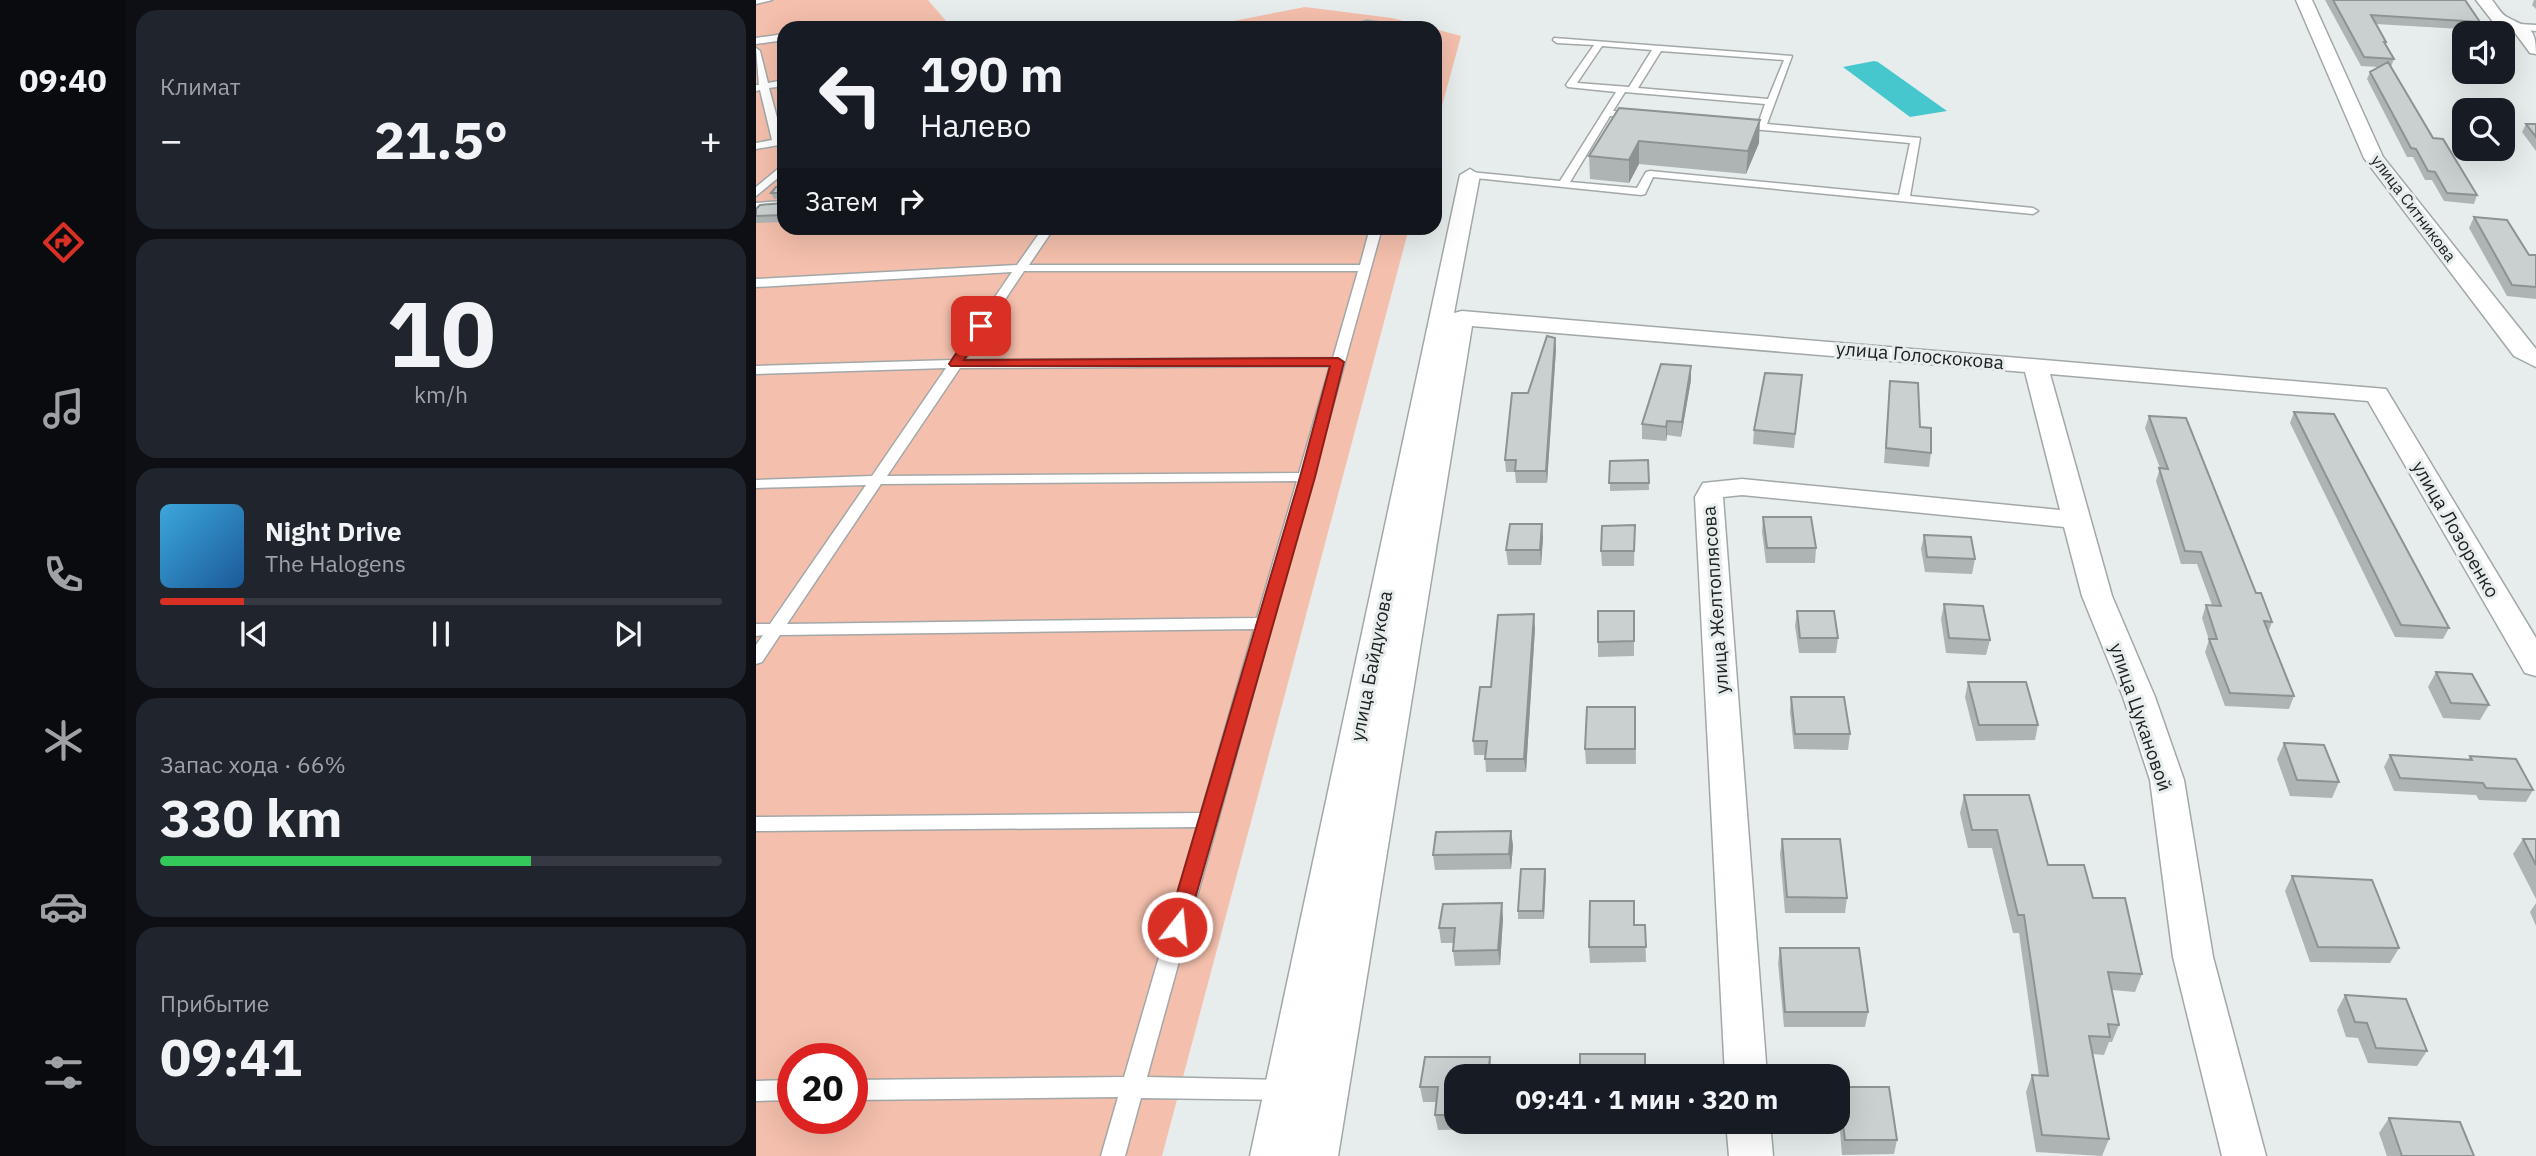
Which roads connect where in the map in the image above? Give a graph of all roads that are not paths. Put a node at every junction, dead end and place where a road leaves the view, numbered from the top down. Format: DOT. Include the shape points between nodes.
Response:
graph roads {
  1 [pos="768,0"];
  2 [pos="2304,0"];
  3 [pos="2484,0"];
  4 [pos="756,2"];
  5 [pos="2528,28"];
  6 [pos="777,38"];
  7 [pos="1557,40"];
  8 [pos="756,41"];
  9 [pos="1600,43"];
  10 [pos="1658,48"];
  11 [pos="2536,49"];
  12 [pos="756,51"];
  13 [pos="761,87"];
  14 [pos="1627,90"];
  15 [pos="1771,102"];
  16 [pos="1607,113"];
  17 [pos="1646,117"];
  18 [pos="1722,123"];
  19 [pos="1761,127"];
  20 [pos="777,133"];
  21 [pos="777,142"];
  22 [pos="756,146"];
  23 [pos="777,174"];
  24 [pos="1470,175"];
  25 [pos="1563,184"];
  26 [pos="756,193"];
  27 [pos="1904,199"];
  28 [pos="777,204"];
  29 [pos="756,206"];
  30 [pos="2033,211"];
  31 [pos="1043,235"];
  32 [pos="1374,235"];
  33 [pos="1020,268"];
  34 [pos="1364,268"];
  35 [pos="756,283"];
  36 [pos="1462,318"];
  37 [pos="2536,360"];
  38 [pos="1338,362"];
  39 [pos="955,364"];
  40 [pos="2035,365"];
  41 [pos="756,370"];
  42 [pos="2377,394"];
  43 [pos="1307,477"];
  44 [pos="876,480"];
  45 [pos="756,484"];
  46 [pos="2076,520"];
  47 [pos="1264,623"];
  48 [pos="775,629"];
  49 [pos="756,630"];
  50 [pos="756,658"];
  51 [pos="2536,665"];
  52 [pos="1207,820"];
  53 [pos="756,824"];
  54 [pos="1745,1064"];
  55 [pos="1131,1087"];
  56 [pos="777,1090"];
  57 [pos="868,1090"];
  58 [pos="1285,1090"];
  59 [pos="756,1091"];
  60 [pos="1749,1134"];
  61 [pos="1113,1156"];
  62 [pos="1272,1156"];
  63 [pos="1316,1156"];
  64 [pos="1751,1156"];
  65 [pos="2244,1156"];
  1 -- 4 [label="lane"];
  2 -- 37 [label="street, улица Ситникова" via="2374,158 2523,351"];
  3 -- 5 [label="street" via="2500,20"];
  5 -- 11 [label="street"];
  6 -- 8 [label="lane"];
  7 -- 9 [label="lane"];
  9 -- 10 [label="lane"];
  9 -- 14 [label="lane" via="1571,85"];
  10 -- 14 [label="lane"];
  10 -- 15 [label="lane" via="1788,58"];
  12 -- 13 [label="lane"];
  13 -- 20 [label="lane"];
  14 -- 15 [label="lane"];
  14 -- 16 [label="lane"];
  15 -- 19 [label="lane"];
  16 -- 17 [label="lane"];
  16 -- 25 [label="lane"];
  18 -- 19 [label="lane"];
  19 -- 27 [label="lane" via="1916,140"];
  21 -- 22 [label="lane"];
  23 -- 26 [label="lane"];
  24 -- 25 [label="lane"];
  24 -- 58 [label="street, улица Байдукова"];
  25 -- 27 [label="lane" via="1641,192 1650,174"];
  27 -- 30 [label="lane"];
  28 -- 29 [label="lane"];
  31 -- 33 [label="lane"];
  32 -- 34 [label="lane"];
  33 -- 34 [label="lane"];
  33 -- 35 [label="lane"];
  33 -- 39 [label="lane"];
  34 -- 38 [label="lane"];
  36 -- 40 [label="street, улица Голоскокова"];
  36 -- 63 [label="street, улица Байдукова"];
  38 -- 39 [label="lane"];
  38 -- 43 [label="lane"];
  39 -- 41 [label="lane"];
  39 -- 44 [label="lane"];
  40 -- 42 [label="street, улица Голоскокова"];
  40 -- 46 [label="street, улица Цукановой"];
  42 -- 51 [label="street, улица Лозоренко"];
  43 -- 44 [label="lane"];
  43 -- 47 [label="lane"];
  44 -- 45 [label="lane"];
  44 -- 48 [label="lane"];
  46 -- 54 [label="street, улица Желтоплясова" via="1742,487 1713,489 1709,497"];
  46 -- 65 [label="street, улица Цукановой" via="2097,596 2167,780 2193,957"];
  47 -- 48 [label="lane"];
  47 -- 52 [label="lane"];
  48 -- 49 [label="lane"];
  48 -- 50 [label="lane"];
  52 -- 53 [label="lane"];
  52 -- 55 [label="lane"];
  55 -- 57 [label="lane"];
  55 -- 58 [label="lane"];
  55 -- 61 [label="lane"];
  56 -- 59 [label="lane"];
  58 -- 62 [label="street, улица Байдукова"];
  60 -- 64 [label="street"];
}
